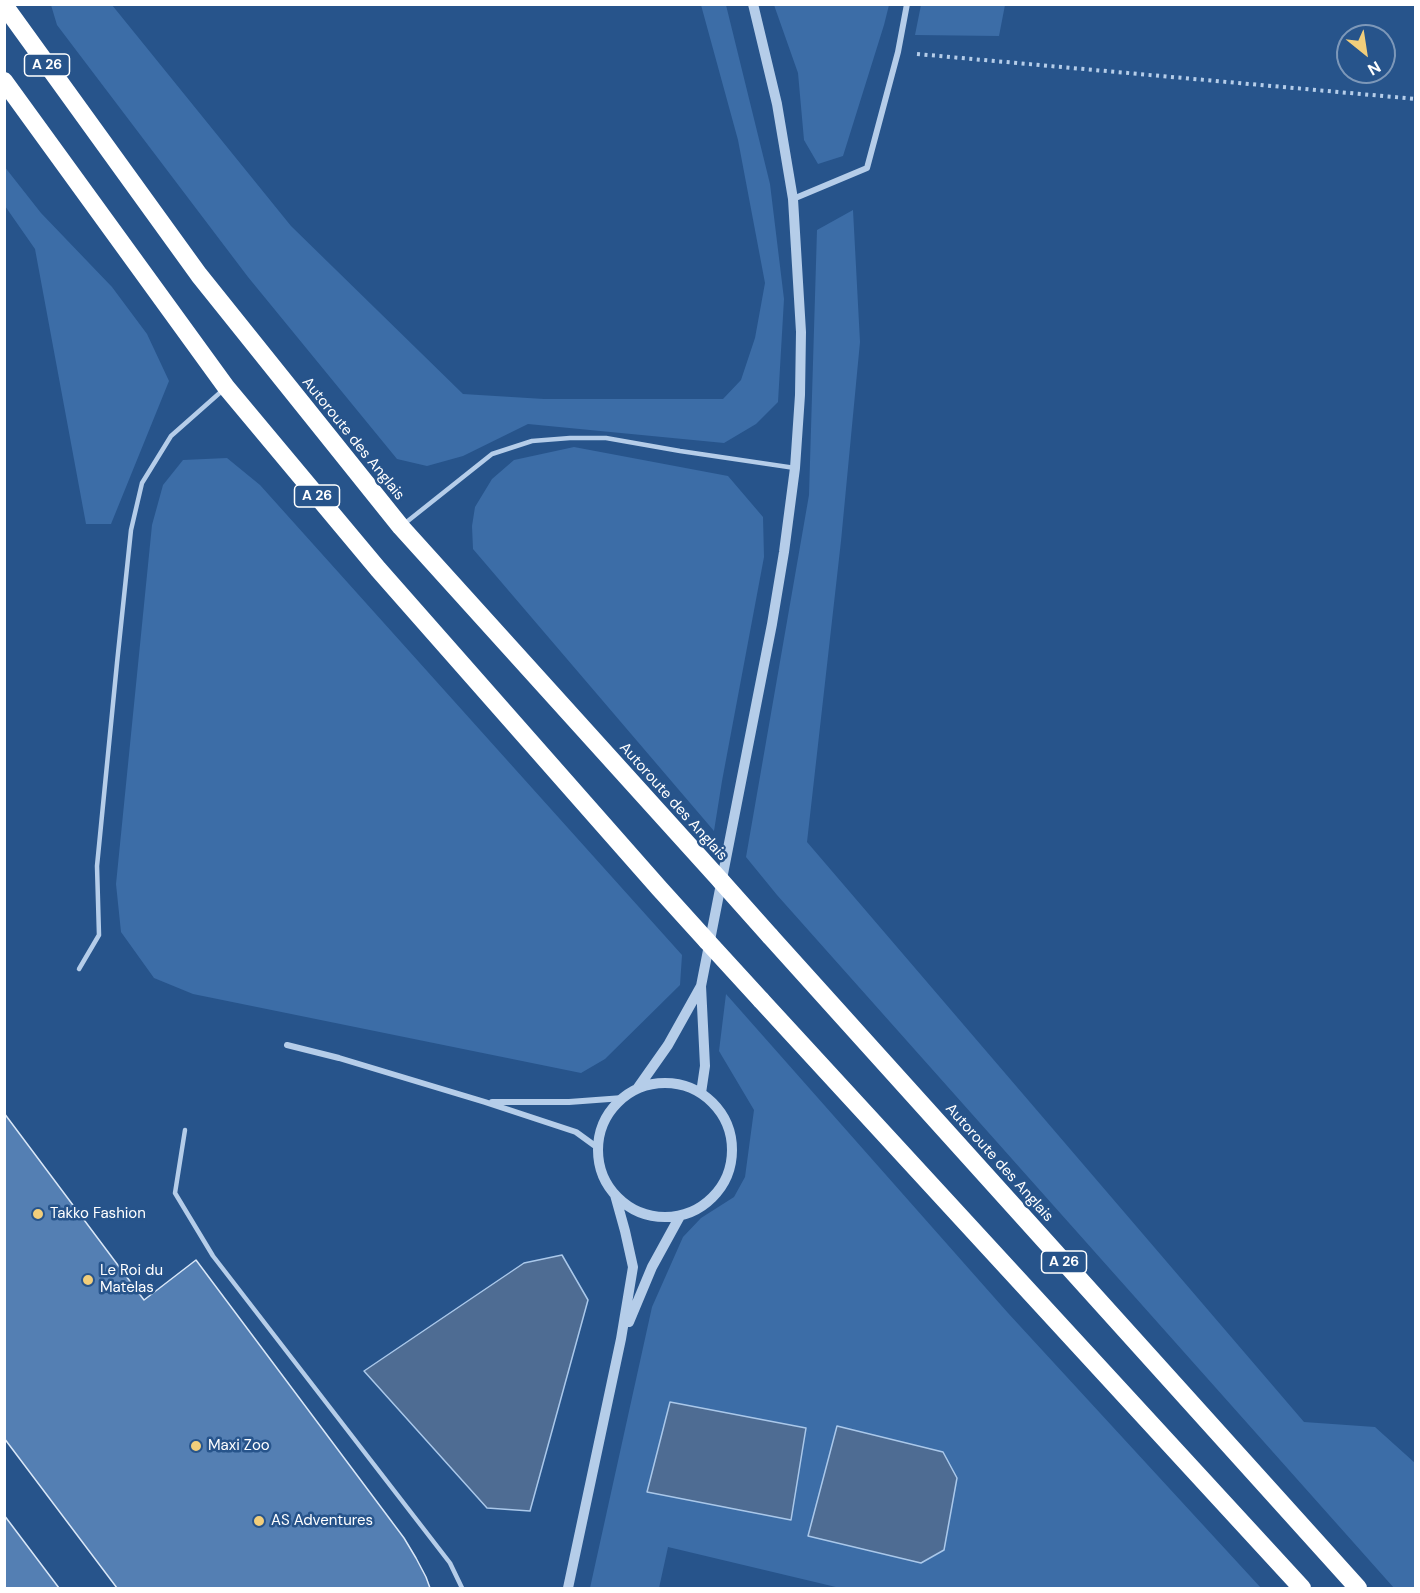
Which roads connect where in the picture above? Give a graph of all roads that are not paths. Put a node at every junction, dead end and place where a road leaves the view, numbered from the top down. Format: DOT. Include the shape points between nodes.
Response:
graph roads {
  1 [pos="753,4"];
  2 [pos="907,4"];
  3 [pos="4,5"];
  4 [pos="4,81"];
  5 [pos="792,199"];
  6 [pos="226,387"];
  7 [pos="795,468"];
  8 [pos="401,528"];
  9 [pos="79,969"];
  10 [pos="701,986"];
  11 [pos="288,1045"];
  12 [pos="637,1089"];
  13 [pos="701,1093"];
  14 [pos="623,1098"];
  15 [pos="485,1102"];
  16 [pos="185,1130"];
  17 [pos="598,1148"];
  18 [pos="614,1195"];
  19 [pos="681,1216"];
  20 [pos="621,1339"];
  21 [pos="462,1588"];
  22 [pos="568,1588"];
  23 [pos="1302,1588"];
  24 [pos="1358,1588"];
  1 -- 5 [label="street" via="777,104"];
  2 -- 5 [label="street" via="867,168"];
  3 -- 8 [label="highway, Autoroute des Anglais / A 26" via="199,275"];
  4 -- 6 [label="highway, A 26"];
  5 -- 7 [label="street" via="801,332"];
  6 -- 9 [label="lane" via="171,436 142,483 132,530 114,687 97,866 99,935"];
  6 -- 23 [label="highway, A 26, bridge" via="378,569 659,888"];
  7 -- 8 [label="lane" via="606,438 532,441 492,454"];
  7 -- 10 [label="street" via="772,624"];
  8 -- 24 [label="highway, Autoroute des Anglais / A 26, bridge"];
  10 -- 12 [label="street" via="668,1045"];
  10 -- 13 [label="street" via="705,1066"];
  11 -- 15 [label="street"];
  12 -- 13 [label="street" via="658,1084 680,1085"];
  12 -- 14 [label="street"];
  13 -- 19 [label="street" via="717,1108 728,1127 732,1149 729,1172 718,1192 701,1207"];
  14 -- 15 [label="street"];
  14 -- 17 [label="street" via="601,1129"];
  15 -- 17 [label="street" via="576,1132"];
  16 -- 21 [label="lane" via="175,1193 213,1256 450,1563"];
  17 -- 18 [label="street" via="599,1165"];
  18 -- 19 [label="street" via="645,1215"];
  18 -- 20 [label="street" via="633,1267"];
  19 -- 20 [label="street" via="652,1267"];
  20 -- 22 [label="street"];
}
